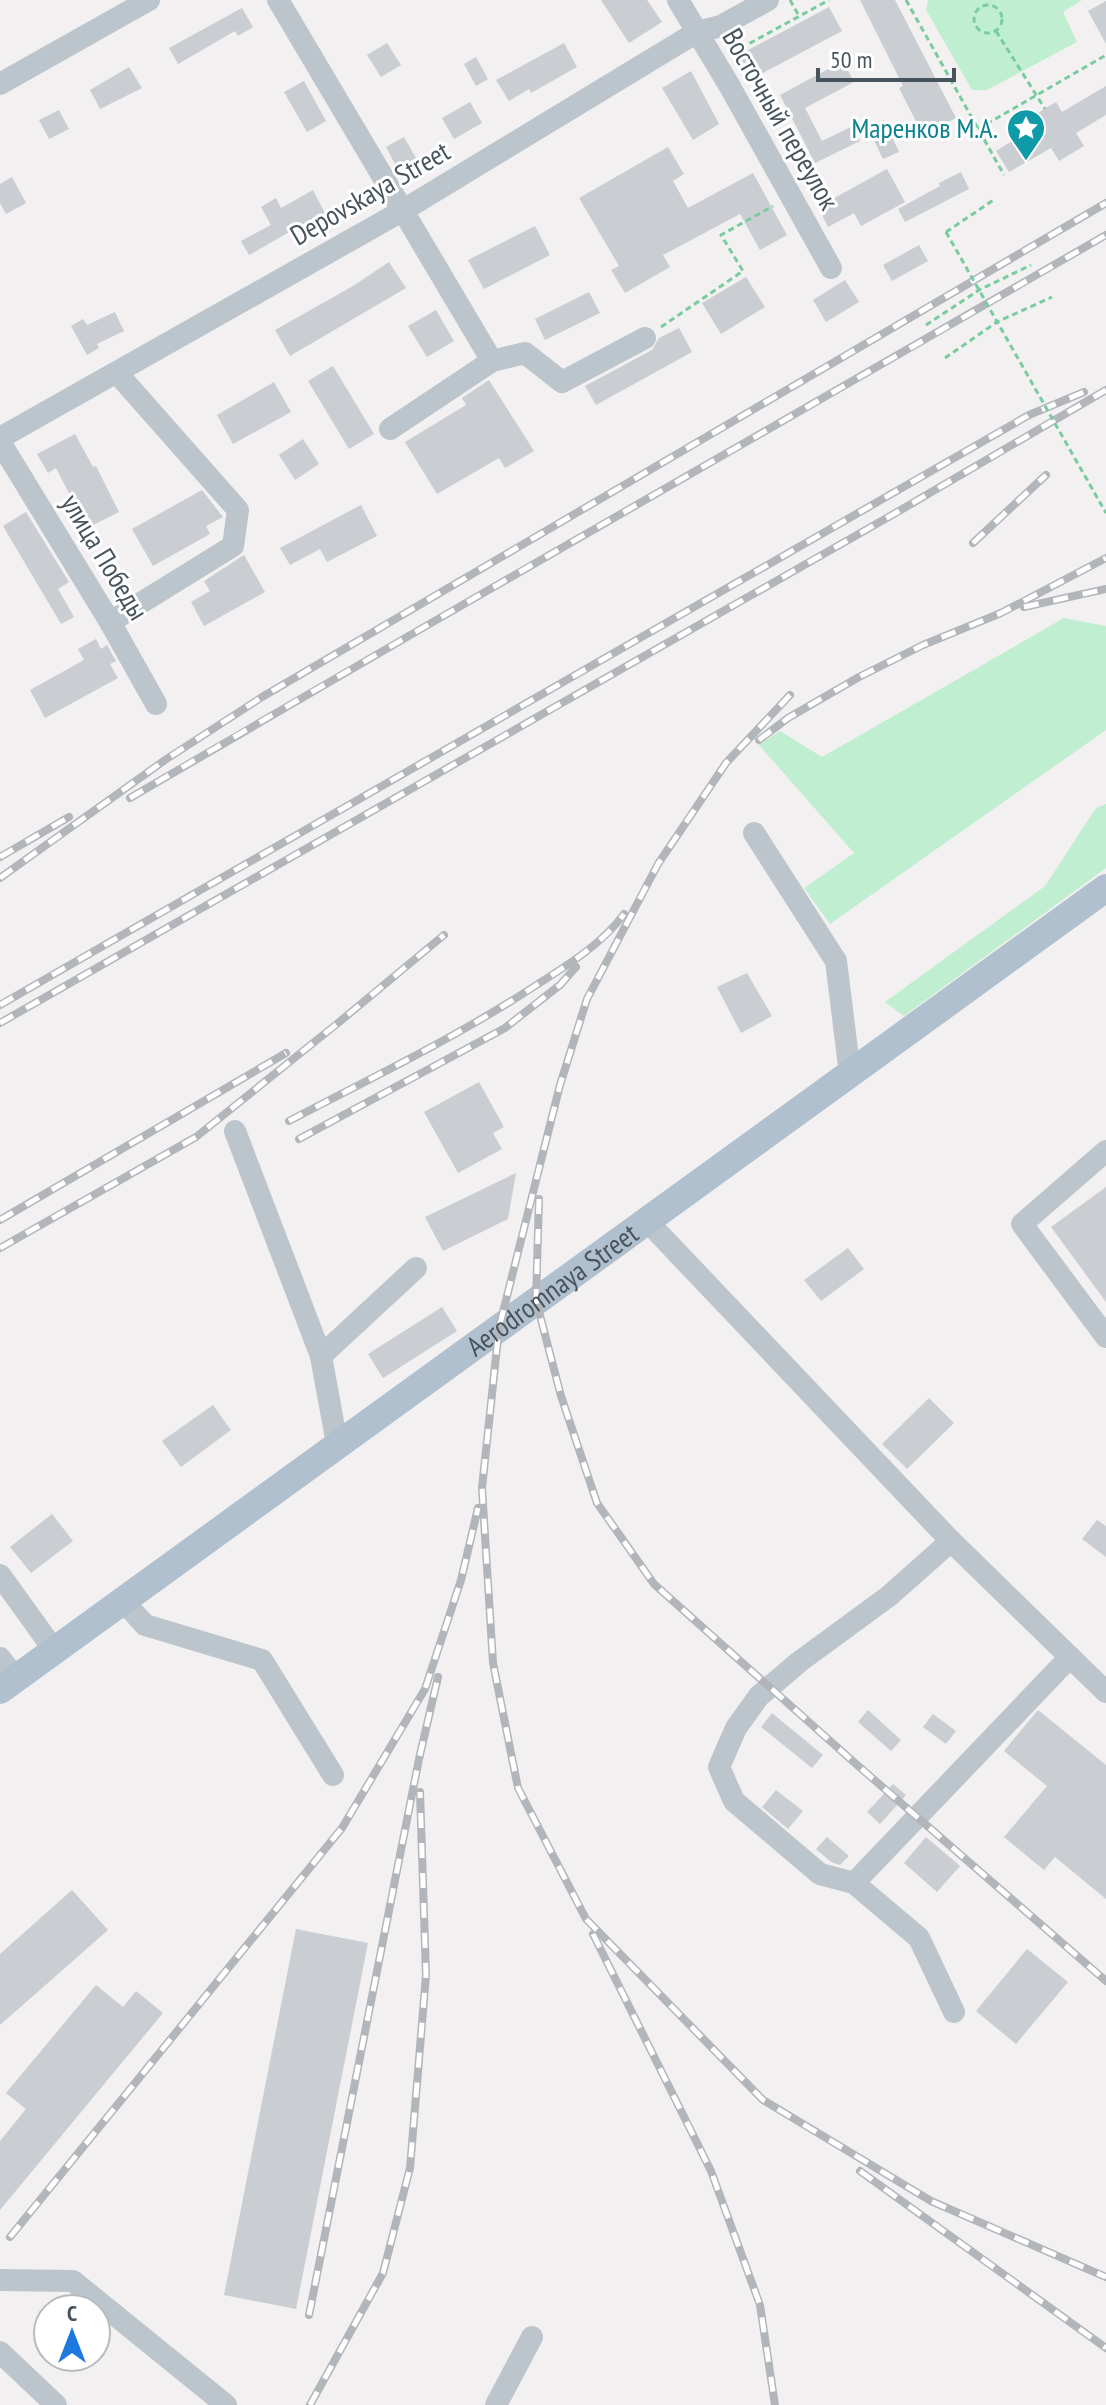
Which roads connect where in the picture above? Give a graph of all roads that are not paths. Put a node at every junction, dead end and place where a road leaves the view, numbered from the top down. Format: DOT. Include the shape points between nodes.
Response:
graph roads {
  1 [pos="149,0"];
  2 [pos="278,0"];
  3 [pos="678,0"];
  4 [pos="768,0"];
  5 [pos="697,32"];
  6 [pos="0,84"];
  7 [pos="402,211"];
  8 [pos="831,268"];
  9 [pos="645,338"];
  10 [pos="492,361"];
  11 [pos="117,373"];
  12 [pos="390,429"];
  13 [pos="0,440"];
  14 [pos="110,622"];
  15 [pos="156,704"];
  16 [pos="754,833"];
  17 [pos="1106,888"];
  18 [pos="850,1074"];
  19 [pos="235,1131"];
  20 [pos="1106,1151"];
  21 [pos="648,1222"];
  22 [pos="416,1268"];
  23 [pos="1106,1337"];
  24 [pos="321,1356"];
  25 [pos="337,1444"];
  26 [pos="951,1541"];
  27 [pos="0,1575"];
  28 [pos="124,1602"];
  29 [pos="54,1650"];
  30 [pos="1070,1657"];
  31 [pos="5,1676"];
  32 [pos="1106,1692"];
  33 [pos="333,1775"];
  34 [pos="854,1883"];
  35 [pos="954,2012"];
  36 [pos="0,2280"];
  37 [pos="532,2337"];
  38 [pos="0,2352"];
  39 [pos="56,2405"];
  40 [pos="226,2405"];
  41 [pos="496,2405"];
  1 -- 6 [label="street"];
  2 -- 7 [label="street"];
  3 -- 5 [label="street, Восточный переулок"];
  4 -- 5 [label="street, Depovskaya Street" via="721,26"];
  5 -- 7 [label="street, Depovskaya Street"];
  5 -- 8 [label="street, Восточный переулок"];
  7 -- 10 [label="street"];
  7 -- 11 [label="street, Depovskaya Street"];
  9 -- 10 [label="street" via="562,382 525,353"];
  10 -- 12 [label="street"];
  11 -- 13 [label="street, Depovskaya Street"];
  11 -- 14 [label="street" via="238,510 233,546"];
  13 -- 14 [label="street, улица Победы"];
  14 -- 15 [label="street, улица Победы"];
  16 -- 18 [label="street" via="836,961"];
  17 -- 18 [label="main road, Aerodromnaya Street"];
  18 -- 21 [label="main road, Aerodromnaya Street"];
  19 -- 24 [label="street"];
  20 -- 23 [label="street" via="1022,1224"];
  21 -- 25 [label="main road, Aerodromnaya Street"];
  21 -- 26 [label="street"];
  22 -- 24 [label="street"];
  24 -- 25 [label="street"];
  25 -- 28 [label="main road, Aerodromnaya Street"];
  26 -- 30 [label="street"];
  26 -- 34 [label="street" via="759,1696 736,1728 719,1767 734,1801 745,1811 820,1874"];
  27 -- 29 [label="street"];
  28 -- 29 [label="main road, Aerodromnaya Street"];
  28 -- 33 [label="street" via="145,1625 262,1660"];
  29 -- 31 [label="main road, Aerodromnaya Street"];
  30 -- 32 [label="street"];
  30 -- 34 [label="street"];
  34 -- 35 [label="street" via="919,1938"];
  36 -- 40 [label="street" via="73,2281"];
  37 -- 41 [label="street"];
  38 -- 39 [label="street"];
}
